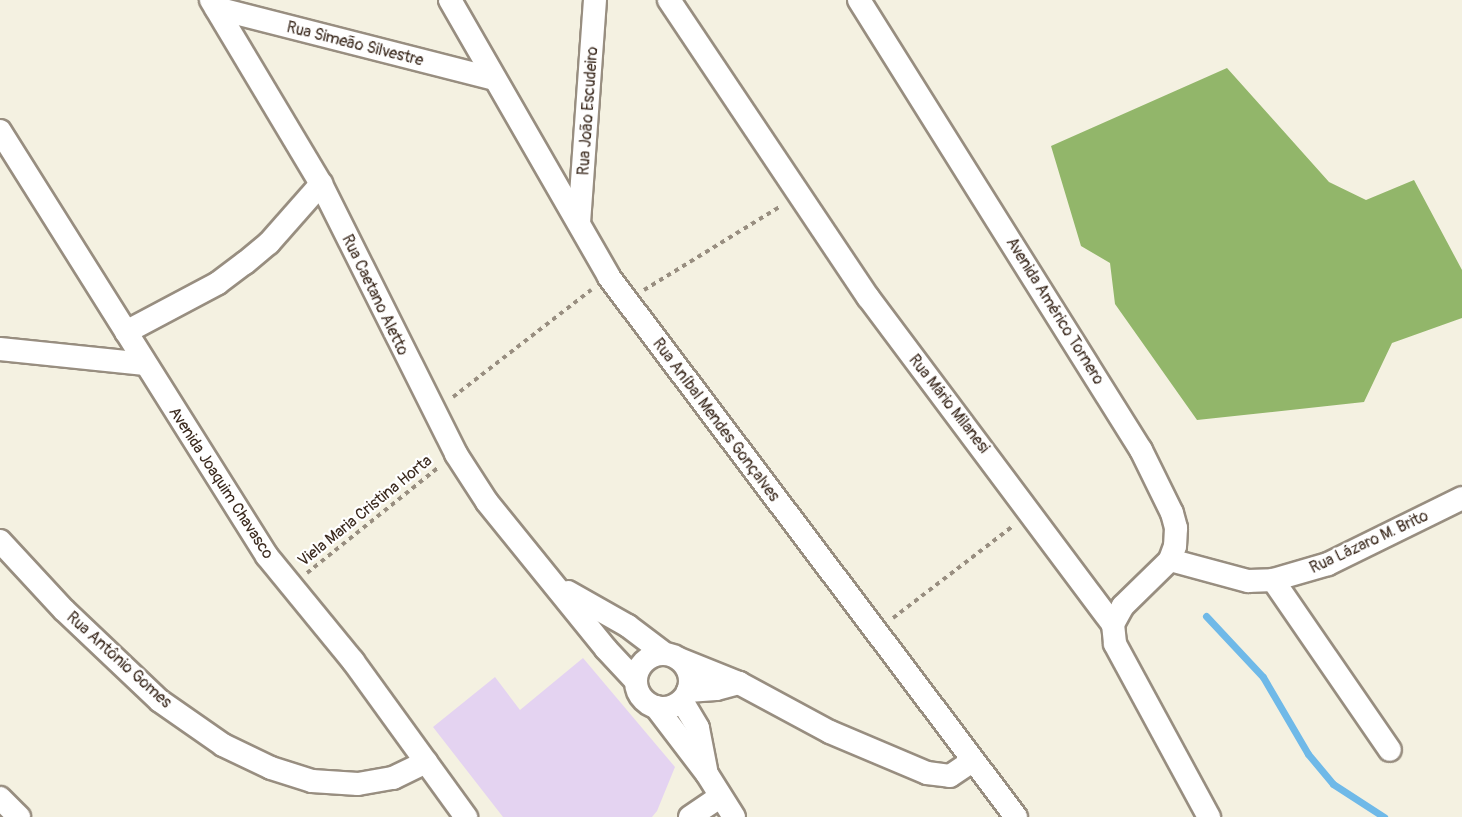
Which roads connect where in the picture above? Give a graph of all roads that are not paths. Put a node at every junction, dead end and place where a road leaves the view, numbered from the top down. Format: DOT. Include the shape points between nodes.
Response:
graph roads {
  1 [pos="450,0"];
  2 [pos="595,0"];
  3 [pos="669,0"];
  4 [pos="859,0"];
  5 [pos="213,4"];
  6 [pos="494,79"];
  7 [pos="0,131"];
  8 [pos="321,184"];
  9 [pos="579,222"];
  10 [pos="126,332"];
  11 [pos="0,349"];
  12 [pos="145,364"];
  13 [pos="1462,498"];
  14 [pos="0,540"];
  15 [pos="1170,560"];
  16 [pos="1273,580"];
  17 [pos="551,582"];
  18 [pos="1113,624"];
  19 [pos="672,656"];
  20 [pos="635,680"];
  21 [pos="739,683"];
  22 [pos="685,696"];
  23 [pos="656,707"];
  24 [pos="1390,750"];
  25 [pos="972,761"];
  26 [pos="426,762"];
  27 [pos="706,774"];
  28 [pos="720,797"];
  29 [pos="0,798"];
  30 [pos="19,817"];
  31 [pos="466,817"];
  32 [pos="690,817"];
  33 [pos="734,817"];
  34 [pos="1017,817"];
  35 [pos="1209,817"];
  1 -- 6 [label="street, Rua Aníbal Mendes Gonçalves"];
  2 -- 9 [label="street, Rua João Escudeiro"];
  3 -- 18 [label="street, Rua Mário Milanesi" via="868,297"];
  4 -- 15 [label="street, Avenida Américo Tornero" via="1141,450 1176,528"];
  5 -- 6 [label="street, Rua Simeão Silvestre"];
  5 -- 8 [label="street, Rua Caetano Aletto"];
  6 -- 9 [label="street, Rua Aníbal Mendes Gonçalves"];
  7 -- 10 [label="street, Avenida Joaquim Chavasco"];
  8 -- 10 [label="street" via="269,243 245,263 218,283"];
  8 -- 17 [label="street, Rua Caetano Aletto" via="456,454 486,502"];
  9 -- 25 [label="street, Rua Aníbal Mendes Gonçalves" via="626,301"];
  10 -- 12 [label="street, Avenida Joaquim Chavasco"];
  11 -- 12 [label="street"];
  12 -- 26 [label="street, Avenida Joaquim Chavasco" via="290,587 353,661"];
  13 -- 16 [label="street, Rua Lázaro M. Brito" via="1328,564"];
  14 -- 26 [label="street, Rua Antônio Gomes" via="64,610 160,701 223,745 271,768 312,781 370,782 393,778"];
  15 -- 16 [label="street, Rua Lázaro M. Brito" via="1248,581"];
  15 -- 18 [label="street" via="1123,606"];
  16 -- 24 [label="street"];
  17 -- 19 [label="street, Rua Caetano Aletto"];
  17 -- 20 [label="street, Rua Caetano Aletto"];
  18 -- 35 [label="street, Rua Mário Milanesi" via="1115,644"];
  19 -- 20 [label="street" via="651,656 640,666"];
  19 -- 21 [label="street, Rua Caetano Aletto"];
  19 -- 22 [label="street" via="687,667 690,679"];
  20 -- 23 [label="street" via="641,697"];
  21 -- 22 [label="street"];
  21 -- 25 [label="street, Rua Caetano Aletto" via="830,732 927,772 950,776"];
  22 -- 23 [label="street" via="670,707"];
  22 -- 27 [label="street" via="698,728"];
  23 -- 27 [label="street"];
  25 -- 34 [label="street, Rua Aníbal Mendes Gonçalves"];
  26 -- 31 [label="street, Avenida Joaquim Chavasco"];
  27 -- 28 [label="street"];
  28 -- 32 [label="street"];
  28 -- 33 [label="street"];
  29 -- 30 [label="street"];
}
